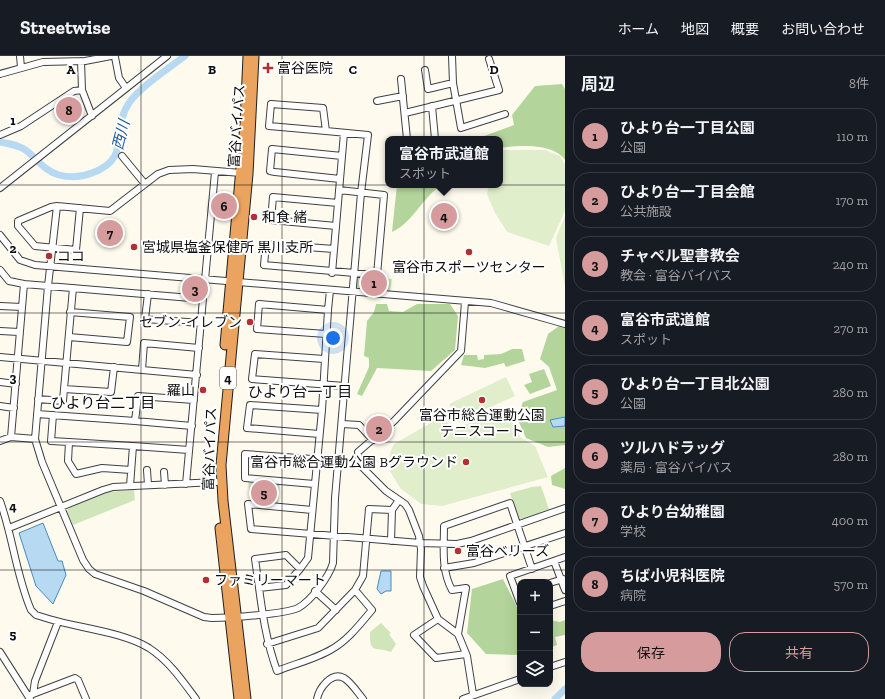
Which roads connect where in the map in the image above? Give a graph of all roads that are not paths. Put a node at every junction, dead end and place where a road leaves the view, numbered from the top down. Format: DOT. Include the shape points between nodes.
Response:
graph roads {
  1 [pos="20,56"];
  2 [pos="112,56"];
  3 [pos="166,56"];
  4 [pos="248,56"];
  5 [pos="254,56"];
  6 [pos="452,56"];
  7 [pos="489,59"];
  8 [pos="81,61"];
  9 [pos="21,68"];
  10 [pos="426,70"];
  11 [pos="0,74"];
  12 [pos="401,79"];
  13 [pos="453,83"];
  14 [pos="126,88"];
  15 [pos="82,90"];
  16 [pos="403,96"];
  17 [pos="456,100"];
  18 [pos="377,101"];
  19 [pos="432,106"];
  20 [pos="405,113"];
  21 [pos="505,114"];
  22 [pos="92,116"];
  23 [pos="326,130"];
  24 [pos="344,133"];
  25 [pos="0,135"];
  26 [pos="407,136"];
  27 [pos="435,136"];
  28 [pos="122,156"];
  29 [pos="342,156"];
  30 [pos="215,172"];
  31 [pos="241,173"];
  32 [pos="340,179"];
  33 [pos="145,184"];
  34 [pos="0,188"];
  35 [pos="339,190"];
  36 [pos="361,193"];
  37 [pos="338,203"];
  38 [pos="57,206"];
  39 [pos="80,208"];
  40 [pos="336,226"];
  41 [pos="0,235"];
  42 [pos="52,248"];
  43 [pos="334,249"];
  44 [pos="50,266"];
  45 [pos="0,270"];
  46 [pos="332,272"];
  47 [pos="355,274"];
  48 [pos="205,280"];
  49 [pos="234,282"];
  50 [pos="24,284"];
  51 [pos="48,286"];
  52 [pos="73,288"];
  53 [pos="330,290"];
  54 [pos="353,292"];
  55 [pos="148,294"];
  56 [pos="465,302"];
  57 [pos="0,306"];
  58 [pos="22,307"];
  59 [pos="328,310"];
  60 [pos="70,312"];
  61 [pos="201,323"];
  62 [pos="565,324"];
  63 [pos="0,331"];
  64 [pos="19,332"];
  65 [pos="326,334"];
  66 [pos="69,337"];
  67 [pos="199,348"];
  68 [pos="0,357"];
  69 [pos="17,359"];
  70 [pos="324,359"];
  71 [pos="42,362"];
  72 [pos="66,363"];
  73 [pos="114,367"];
  74 [pos="142,370"];
  75 [pos="196,375"];
  76 [pos="0,382"];
  77 [pos="16,384"];
  78 [pos="322,385"];
  79 [pos="345,386"];
  80 [pos="64,389"];
  81 [pos="38,399"];
  82 [pos="194,400"];
  83 [pos="0,406"];
  84 [pos="14,408"];
  85 [pos="322,410"];
  86 [pos="37,414"];
  87 [pos="53,415"];
  88 [pos="135,421"];
  89 [pos="342,424"];
  90 [pos="192,426"];
  91 [pos="319,434"];
  92 [pos="11,437"];
  93 [pos="36,439"];
  94 [pos="373,440"];
  95 [pos="0,441"];
  96 [pos="69,442"];
  97 [pos="133,446"];
  98 [pos="189,450"];
  99 [pos="316,459"];
  100 [pos="339,461"];
  101 [pos="131,470"];
  102 [pos="148,470"];
  103 [pos="164,472"];
  104 [pos="216,482"];
  105 [pos="186,484"];
  106 [pos="314,484"];
  107 [pos="148,485"];
  108 [pos="165,485"];
  109 [pos="130,486"];
  110 [pos="399,500"];
  111 [pos="0,501"];
  112 [pos="61,506"];
  113 [pos="565,508"];
  114 [pos="312,510"];
  115 [pos="392,510"];
  116 [pos="517,524"];
  117 [pos="9,528"];
  118 [pos="565,533"];
  119 [pos="309,534"];
  120 [pos="332,536"];
  121 [pos="366,539"];
  122 [pos="391,541"];
  123 [pos="420,543"];
  124 [pos="444,543"];
  125 [pos="524,546"];
  126 [pos="565,557"];
  127 [pos="554,561"];
  128 [pos="444,568"];
  129 [pos="300,569"];
  130 [pos="532,569"];
  131 [pos="563,579"];
  132 [pos="553,583"];
  133 [pos="259,588"];
  134 [pos="355,590"];
  135 [pos="565,590"];
  136 [pos="315,591"];
  137 [pos="517,592"];
  138 [pos="565,601"];
  139 [pos="553,605"];
  140 [pos="336,610"];
  141 [pos="262,614"];
  142 [pos="234,617"];
  143 [pos="438,619"];
  144 [pos="58,622"];
  145 [pos="458,634"];
  146 [pos="267,644"];
  147 [pos="0,652"];
  148 [pos="466,654"];
  149 [pos="565,662"];
  150 [pos="553,666"];
  151 [pos="517,680"];
  152 [pos="473,694"];
  153 [pos="31,696"];
  154 [pos="86,699"];
  155 [pos="196,699"];
  156 [pos="239,699"];
  157 [pos="246,699"];
  158 [pos="317,699"];
  159 [pos="364,699"];
  160 [pos="463,699"];
  1 -- 9 [label="street"];
  2 -- 8 [label="street"];
  2 -- 14 [label="street" via="115,57 119,78"];
  3 -- 14 [label="street"];
  4 -- 31 [label="highway, 富谷バイパス / 4"];
  5 -- 49 [label="highway, 富谷バイパス / 4" via="252,124"];
  6 -- 13 [label="street"];
  7 -- 17 [label="street" via="499,90"];
  8 -- 9 [label="street" via="43,62"];
  8 -- 15 [label="street"];
  9 -- 11 [label="street"];
  10 -- 13 [label="street" via="428,89"];
  12 -- 16 [label="street"];
  13 -- 17 [label="street"];
  14 -- 22 [label="street"];
  15 -- 22 [label="street"];
  15 -- 25 [label="street" via="74,91 21,126"];
  16 -- 18 [label="street"];
  16 -- 20 [label="street"];
  17 -- 19 [label="street"];
  17 -- 21 [label="street" via="461,128"];
  19 -- 20 [label="street"];
  19 -- 27 [label="street"];
  20 -- 26 [label="street"];
  22 -- 34 [label="street"];
  23 -- 23 [label="street" via="323,108 271,104 269,126"];
  23 -- 24 [label="street"];
  24 -- 29 [label="street"];
  24 -- 36 [label="street" via="368,135"];
  28 -- 33 [label="street"];
  29 -- 32 [label="street"];
  29 -- 32 [label="street" via="272,149 270,171"];
  30 -- 31 [label="street"];
  30 -- 33 [label="street" via="193,168 174,169 158,174"];
  30 -- 48 [label="street"];
  31 -- 49 [label="highway, 富谷バイパス / 4"];
  32 -- 35 [label="street"];
  33 -- 39 [label="street" via="110,211"];
  35 -- 36 [label="street"];
  35 -- 37 [label="street"];
  36 -- 47 [label="street"];
  36 -- 47 [label="street" via="384,195 377,275"];
  37 -- 40 [label="street"];
  37 -- 40 [label="street" via="273,197 271,220"];
  38 -- 39 [label="street"];
  38 -- 42 [label="street"];
  38 -- 42 [label="street" via="51,206 18,221 18,226 34,246"];
  39 -- 42 [label="street" via="76,250"];
  40 -- 43 [label="street"];
  41 -- 44 [label="street" via="24,262"];
  42 -- 44 [label="street"];
  43 -- 46 [label="street"];
  43 -- 46 [label="street" via="266,244 264,265"];
  44 -- 48 [label="street"];
  44 -- 51 [label="street"];
  45 -- 50 [label="street" via="9,281"];
  46 -- 47 [label="street"];
  47 -- 54 [label="street"];
  48 -- 49 [label="street"];
  49 -- 53 [label="street"];
  49 -- 104 [label="highway, 富谷バイパス / 4" via="218,424"];
  49 -- 142 [label="highway, 富谷バイパス / 4" via="221,465"];
  50 -- 51 [label="street"];
  50 -- 58 [label="street"];
  51 -- 52 [label="street"];
  51 -- 71 [label="street"];
  52 -- 55 [label="street"];
  52 -- 60 [label="street"];
  53 -- 54 [label="street"];
  53 -- 59 [label="street"];
  54 -- 56 [label="street"];
  54 -- 79 [label="street"];
  55 -- 61 [label="street" via="203,299"];
  55 -- 61 [label="street" via="145,319"];
  56 -- 62 [label="street" via="503,306"];
  56 -- 94 [label="street" via="461,351"];
  57 -- 58 [label="street"];
  58 -- 64 [label="street"];
  59 -- 65 [label="street"];
  59 -- 65 [label="street" via="259,304 256,329"];
  60 -- 66 [label="street"];
  60 -- 66 [label="street" via="130,317 127,342"];
  61 -- 67 [label="street"];
  63 -- 64 [label="street"];
  64 -- 69 [label="street"];
  65 -- 70 [label="street"];
  66 -- 72 [label="street"];
  67 -- 74 [label="street" via="144,343"];
  67 -- 75 [label="street"];
  68 -- 69 [label="street"];
  69 -- 71 [label="street"];
  69 -- 77 [label="street"];
  70 -- 78 [label="street"];
  70 -- 78 [label="street" via="254,354 252,379"];
  71 -- 72 [label="street"];
  71 -- 81 [label="street"];
  72 -- 73 [label="street"];
  72 -- 80 [label="street"];
  73 -- 74 [label="street"];
  73 -- 80 [label="street" via="111,392"];
  74 -- 75 [label="street"];
  75 -- 82 [label="street"];
  76 -- 77 [label="street"];
  77 -- 84 [label="street"];
  78 -- 79 [label="street"];
  78 -- 85 [label="street"];
  79 -- 89 [label="street"];
  80 -- 81 [label="street" via="63,402"];
  81 -- 86 [label="street"];
  82 -- 88 [label="street" via="138,396"];
  82 -- 90 [label="street"];
  83 -- 84 [label="street"];
  84 -- 92 [label="street"];
  85 -- 91 [label="street"];
  85 -- 91 [label="street" via="250,405 247,428"];
  86 -- 87 [label="street"];
  86 -- 93 [label="street"];
  87 -- 88 [label="street"];
  87 -- 96 [label="street" via="51,441"];
  88 -- 90 [label="street"];
  89 -- 94 [label="street" via="359,424"];
  89 -- 100 [label="street"];
  90 -- 98 [label="street"];
  91 -- 99 [label="street"];
  92 -- 93 [label="street"];
  92 -- 95 [label="street"];
  93 -- 112 [label="street" via="42,462"];
  94 -- 110 [label="street" via="358,452 360,465"];
  96 -- 97 [label="street"];
  96 -- 101 [label="street" via="68,461 76,474 102,468"];
  97 -- 98 [label="street"];
  97 -- 101 [label="street"];
  98 -- 105 [label="street"];
  99 -- 100 [label="street"];
  99 -- 106 [label="street"];
  99 -- 106 [label="street" via="245,454 245,478"];
  100 -- 120 [label="street"];
  101 -- 109 [label="street"];
  102 -- 107 [label="street"];
  103 -- 108 [label="street"];
  104 -- 105 [label="street"];
  104 -- 142 [label="highway, 富谷バイパス / 4"];
  105 -- 108 [label="street"];
  106 -- 114 [label="street"];
  107 -- 108 [label="street"];
  107 -- 109 [label="street"];
  109 -- 112 [label="street" via="103,490"];
  110 -- 115 [label="street"];
  110 -- 123 [label="street" via="409,510"];
  111 -- 117 [label="street"];
  112 -- 117 [label="street"];
  112 -- 142 [label="street" via="83,560 95,574 144,591 204,617"];
  113 -- 116 [label="street"];
  114 -- 119 [label="street"];
  114 -- 119 [label="street" via="248,504 251,528"];
  115 -- 121 [label="street" via="369,509"];
  115 -- 122 [label="street"];
  116 -- 124 [label="street" via="471,541"];
  116 -- 124 [label="street" via="510,503 444,526"];
  116 -- 125 [label="street"];
  117 -- 144 [label="street" via="16,564 31,610 36,615"];
  118 -- 125 [label="street"];
  119 -- 120 [label="street"];
  119 -- 129 [label="street" via="308,558"];
  120 -- 121 [label="street"];
  120 -- 136 [label="street" via="333,563 330,572"];
  121 -- 122 [label="street"];
  121 -- 134 [label="street" via="363,576"];
  122 -- 123 [label="street"];
  123 -- 124 [label="street"];
  123 -- 143 [label="street" via="420,577"];
  124 -- 128 [label="street"];
  125 -- 128 [label="street" via="474,563"];
  125 -- 130 [label="street"];
  126 -- 127 [label="street"];
  127 -- 130 [label="street"];
  127 -- 131 [label="street"];
  128 -- 145 [label="street" via="452,590 466,588"];
  129 -- 133 [label="street" via="286,585"];
  129 -- 133 [label="street" via="286,555 256,559"];
  130 -- 137 [label="street" via="510,576"];
  131 -- 132 [label="street"];
  131 -- 135 [label="street"];
  133 -- 141 [label="street"];
  134 -- 140 [label="street"];
  134 -- 146 [label="street" via="372,610 331,650 277,671"];
  136 -- 140 [label="street"];
  136 -- 141 [label="street" via="298,608"];
  138 -- 139 [label="street"];
  140 -- 146 [label="street" via="318,628"];
  141 -- 142 [label="street"];
  141 -- 146 [label="street"];
  142 -- 156 [label="highway, 富谷バイパス / 4"];
  142 -- 157 [label="highway, 富谷バイパス / 4"];
  143 -- 145 [label="street"];
  143 -- 148 [label="street" via="414,635 436,658"];
  144 -- 153 [label="street"];
  144 -- 155 [label="street" via="141,644 157,654 177,673"];
  145 -- 148 [label="street"];
  147 -- 153 [label="street"];
  148 -- 152 [label="street"];
  149 -- 150 [label="street"];
  151 -- 152 [label="street"];
  152 -- 160 [label="street"];
  153 -- 154 [label="street" via="75,678"];
  158 -- 159 [label="street" via="325,683 339,677 344,678"];
}
